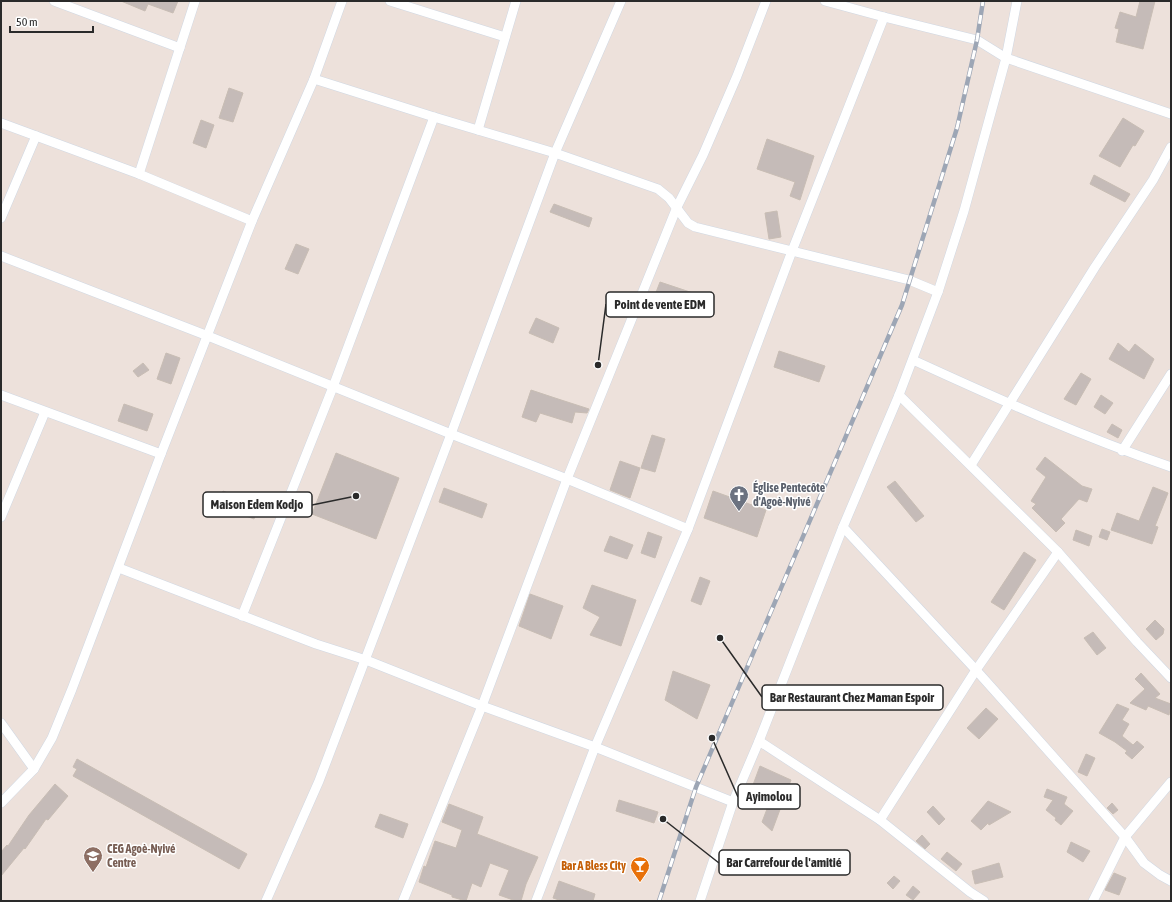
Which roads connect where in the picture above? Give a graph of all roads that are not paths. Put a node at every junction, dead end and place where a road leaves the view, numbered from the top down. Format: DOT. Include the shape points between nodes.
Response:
graph roads {
  1 [pos="54,1"];
  2 [pos="195,1"];
  3 [pos="342,1"];
  4 [pos="390,1"];
  5 [pos="516,1"];
  6 [pos="621,1"];
  7 [pos="766,1"];
  8 [pos="825,1"];
  9 [pos="1017,1"];
  10 [pos="64,3"];
  11 [pos="884,17"];
  12 [pos="505,37"];
  13 [pos="180,48"];
  14 [pos="1006,58"];
  15 [pos="314,79"];
  16 [pos="1171,114"];
  17 [pos="434,117"];
  18 [pos="1,122"];
  19 [pos="478,130"];
  20 [pos="36,136"];
  21 [pos="1171,148"];
  22 [pos="556,153"];
  23 [pos="139,174"];
  24 [pos="677,207"];
  25 [pos="1,218"];
  26 [pos="252,221"];
  27 [pos="792,251"];
  28 [pos="1,256"];
  29 [pos="938,292"];
  30 [pos="208,336"];
  31 [pos="913,360"];
  32 [pos="1171,374"];
  33 [pos="333,387"];
  34 [pos="1,395"];
  35 [pos="899,395"];
  36 [pos="1010,404"];
  37 [pos="45,412"];
  38 [pos="451,434"];
  39 [pos="1122,451"];
  40 [pos="161,454"];
  41 [pos="971,465"];
  42 [pos="1171,467"];
  43 [pos="567,479"];
  44 [pos="1,518"];
  45 [pos="843,527"];
  46 [pos="688,529"];
  47 [pos="1058,552"];
  48 [pos="119,568"];
  49 [pos="242,616"];
  50 [pos="366,660"];
  51 [pos="976,670"];
  52 [pos="1171,678"];
  53 [pos="482,706"];
  54 [pos="1,724"];
  55 [pos="759,741"];
  56 [pos="595,747"];
  57 [pos="34,769"];
  58 [pos="1171,782"];
  59 [pos="733,802"];
  60 [pos="1,803"];
  61 [pos="880,820"];
  62 [pos="1125,836"];
  63 [pos="1171,881"];
  64 [pos="266,901"];
  65 [pos="403,901"];
  66 [pos="536,901"];
  67 [pos="700,901"];
  68 [pos="984,901"];
  69 [pos="1093,901"];
  1 -- 10 [label="street"];
  2 -- 13 [label="street"];
  3 -- 15 [label="street"];
  4 -- 12 [label="street"];
  5 -- 12 [label="street"];
  6 -- 22 [label="street"];
  7 -- 24 [label="street" via="719,119"];
  8 -- 11 [label="street"];
  9 -- 14 [label="street"];
  10 -- 13 [label="street"];
  11 -- 14 [label="street" via="977,40"];
  11 -- 27 [label="street"];
  12 -- 19 [label="street"];
  13 -- 23 [label="street"];
  14 -- 16 [label="street"];
  14 -- 29 [label="street" via="964,211"];
  15 -- 17 [label="street"];
  15 -- 26 [label="street"];
  17 -- 19 [label="street"];
  17 -- 33 [label="street"];
  18 -- 20 [label="street"];
  19 -- 22 [label="street"];
  20 -- 23 [label="street"];
  20 -- 25 [label="street"];
  21 -- 36 [label="street"];
  22 -- 24 [label="street" via="658,190"];
  22 -- 38 [label="street"];
  23 -- 26 [label="street"];
  24 -- 27 [label="street" via="688,223 695,226"];
  24 -- 43 [label="street"];
  26 -- 30 [label="street"];
  27 -- 29 [label="street" via="909,280"];
  27 -- 46 [label="street"];
  28 -- 30 [label="street"];
  29 -- 31 [label="street"];
  30 -- 33 [label="street"];
  30 -- 40 [label="street"];
  31 -- 35 [label="street"];
  31 -- 36 [label="street"];
  32 -- 39 [label="street"];
  33 -- 38 [label="street"];
  33 -- 49 [label="street"];
  34 -- 37 [label="street"];
  35 -- 41 [label="street"];
  35 -- 45 [label="street"];
  36 -- 39 [label="street"];
  36 -- 41 [label="street"];
  37 -- 40 [label="street"];
  37 -- 44 [label="street"];
  38 -- 43 [label="street"];
  38 -- 50 [label="street"];
  39 -- 42 [label="street"];
  40 -- 48 [label="street"];
  41 -- 47 [label="street"];
  43 -- 46 [label="street"];
  43 -- 53 [label="street"];
  45 -- 51 [label="street"];
  45 -- 55 [label="street"];
  46 -- 56 [label="street"];
  47 -- 51 [label="street"];
  47 -- 52 [label="street"];
  48 -- 49 [label="street"];
  48 -- 57 [label="street" via="52,738"];
  49 -- 50 [label="street"];
  50 -- 53 [label="street"];
  50 -- 64 [label="street" via="319,782"];
  51 -- 61 [label="street"];
  51 -- 62 [label="street"];
  53 -- 56 [label="street"];
  53 -- 65 [label="street"];
  54 -- 57 [label="street"];
  55 -- 59 [label="street"];
  55 -- 61 [label="street"];
  56 -- 59 [label="street"];
  56 -- 66 [label="street"];
  57 -- 60 [label="street"];
  58 -- 62 [label="street"];
  59 -- 67 [label="street"];
  61 -- 68 [label="street"];
  62 -- 63 [label="street" via="1144,863"];
  62 -- 69 [label="street"];
}
